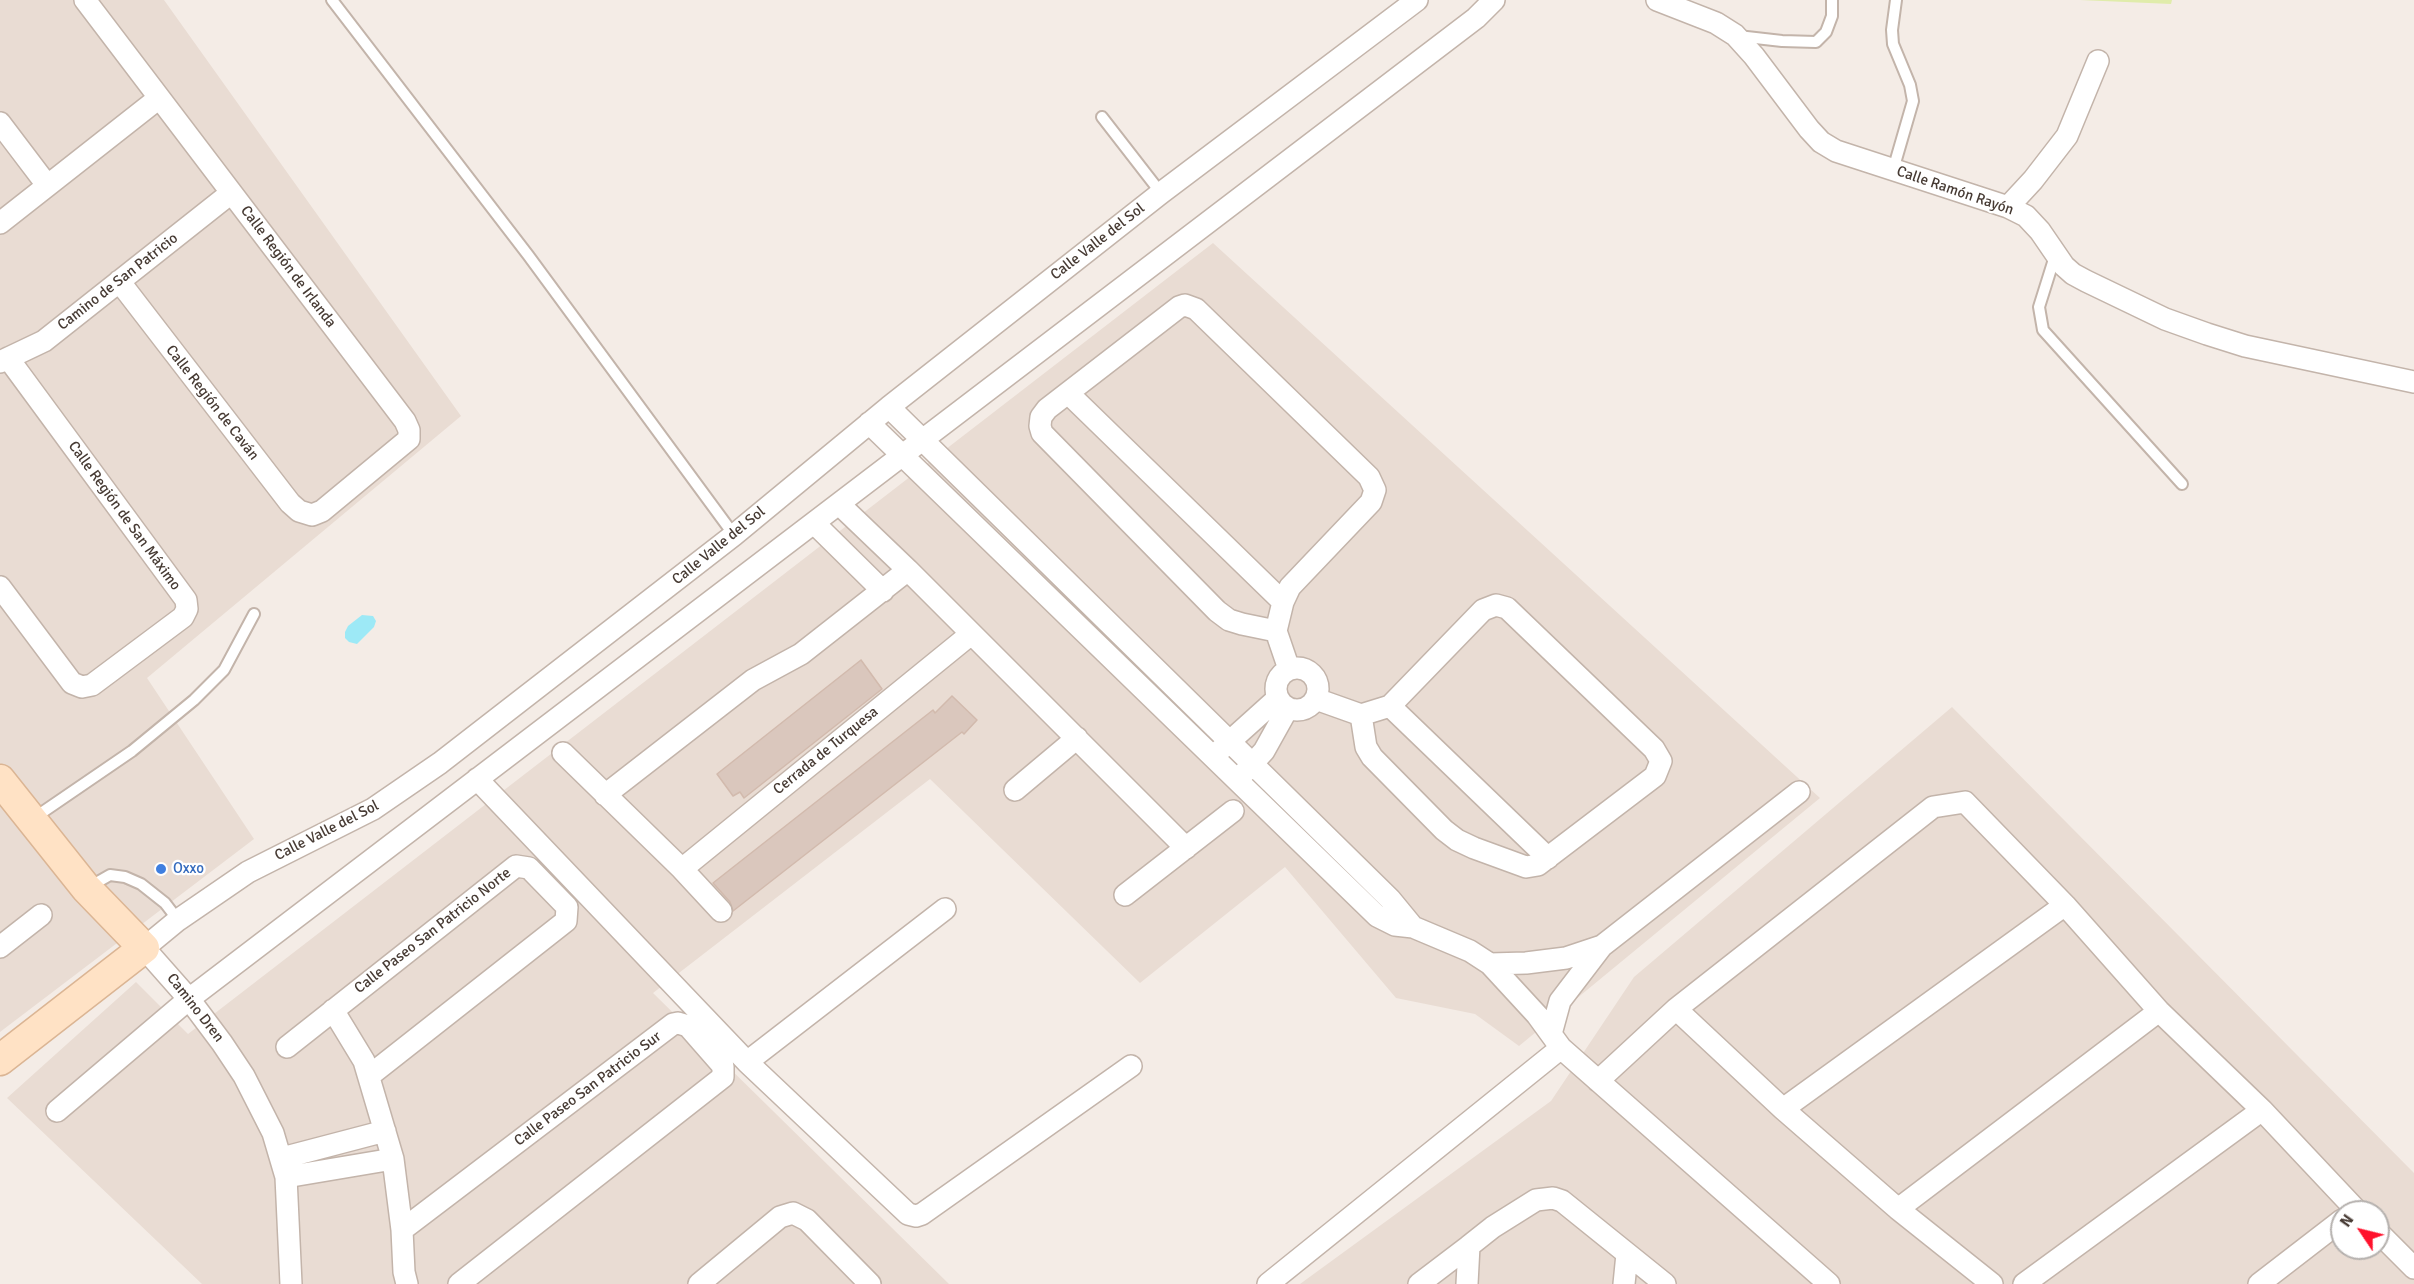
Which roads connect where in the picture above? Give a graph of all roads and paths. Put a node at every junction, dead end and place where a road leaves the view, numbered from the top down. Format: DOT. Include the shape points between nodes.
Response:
graph roads {
  1 [pos="85,0"];
  2 [pos="332,0"];
  3 [pos="1417,0"];
  4 [pos="1494,0"];
  5 [pos="1657,0"];
  6 [pos="1832,0"];
  7 [pos="1896,0"];
  8 [pos="1735,35"];
  9 [pos="2098,61"];
  10 [pos="159,98"];
  11 [pos="1102,117"];
  12 [pos="0,123"];
  13 [pos="1893,170"];
  14 [pos="47,185"];
  15 [pos="231,193"];
  16 [pos="1161,193"];
  17 [pos="2008,207"];
  18 [pos="0,223"];
  19 [pos="2056,254"];
  20 [pos="119,281"];
  21 [pos="4,360"];
  22 [pos="2414,382"];
  23 [pos="1068,393"];
  24 [pos="889,406"];
  25 [pos="869,423"];
  26 [pos="922,440"];
  27 [pos="902,455"];
  28 [pos="2182,484"];
  29 [pos="839,504"];
  30 [pos="312,515"];
  31 [pos="815,524"];
  32 [pos="734,535"];
  33 [pos="908,570"];
  34 [pos="0,587"];
  35 [pos="884,591"];
  36 [pos="1283,602"];
  37 [pos="254,614"];
  38 [pos="1276,631"];
  39 [pos="971,634"];
  40 [pos="1289,669"];
  41 [pos="1316,699"];
  42 [pos="1283,703"];
  43 [pos="1390,706"];
  44 [pos="1361,715"];
  45 [pos="1077,738"];
  46 [pos="1229,742"];
  47 [pos="563,753"];
  48 [pos="1213,757"];
  49 [pos="1252,765"];
  50 [pos="477,779"];
  51 [pos="0,780"];
  52 [pos="1237,781"];
  53 [pos="1015,790"];
  54 [pos="1799,792"];
  55 [pos="605,795"];
  56 [pos="1233,811"];
  57 [pos="32,820"];
  58 [pos="1186,848"];
  59 [pos="1548,858"];
  60 [pos="682,869"];
  61 [pos="86,888"];
  62 [pos="1125,895"];
  63 [pos="2065,905"];
  64 [pos="945,909"];
  65 [pos="721,911"];
  66 [pos="41,915"];
  67 [pos="178,920"];
  68 [pos="1413,927"];
  69 [pos="1602,946"];
  70 [pos="0,947"];
  71 [pos="144,948"];
  72 [pos="1490,964"];
  73 [pos="189,999"];
  74 [pos="1676,1009"];
  75 [pos="333,1010"];
  76 [pos="2159,1011"];
  77 [pos="1556,1041"];
  78 [pos="286,1047"];
  79 [pos="0,1060"];
  80 [pos="747,1062"];
  81 [pos="1131,1066"];
  82 [pos="369,1076"];
  83 [pos="1598,1081"];
  84 [pos="1783,1109"];
  85 [pos="2262,1110"];
  86 [pos="57,1111"];
  87 [pos="385,1131"];
  88 [pos="393,1159"];
  89 [pos="284,1168"];
  90 [pos="2341,1200"];
  91 [pos="1898,1209"];
  92 [pos="402,1230"];
  93 [pos="2330,1230"];
  94 [pos="2390,1244"];
  95 [pos="1469,1246"];
  96 [pos="1627,1254"];
  97 [pos="2414,1268"];
  98 [pos="291,1284"];
  99 [pos="407,1284"];
  100 [pos="459,1284"];
  101 [pos="699,1284"];
  102 [pos="870,1284"];
  103 [pos="1268,1284"];
  104 [pos="1419,1284"];
  105 [pos="1467,1284"];
  106 [pos="1624,1284"];
  107 [pos="1665,1284"];
  108 [pos="1829,1284"];
  109 [pos="1992,1284"];
  110 [pos="2024,1284"];
  111 [pos="2259,1284"];
  1 -- 10 [label="street, Calle Región de Irlanda"];
  2 -- 32 [label="lane" via="528,255"];
  3 -- 16 [label="street, Calle Valle del Sol"];
  4 -- 26 [label="street" via="1476,18"];
  5 -- 8 [label="street, Calle Ramón Rayón" via="1716,23"];
  6 -- 8 [label="lane" via="1826,32 1816,42"];
  7 -- 13 [label="lane" via="1893,44 1913,101"];
  8 -- 13 [label="street, Calle Ramón Rayón" via="1821,142"];
  9 -- 17 [label="street" via="2067,136"];
  10 -- 14 [label="street"];
  10 -- 15 [label="street, Calle Región de Irlanda"];
  11 -- 16 [label="lane"];
  12 -- 14 [label="street"];
  13 -- 17 [label="street, Calle Ramón Rayón"];
  14 -- 18 [label="street"];
  15 -- 20 [label="street, Camino de San Patricio"];
  15 -- 30 [label="street, Calle Región de Irlanda" via="410,430 404,445"];
  16 -- 24 [label="street, Calle Valle del Sol"];
  17 -- 19 [label="street, Calle Ramón Rayón" via="2026,216"];
  19 -- 22 [label="street, Calle Ramón Rayón" via="2073,274 2165,319 2245,346"];
  19 -- 28 [label="lane" via="2039,307 2043,330"];
  20 -- 21 [label="street, Camino de San Patricio" via="44,341"];
  20 -- 30 [label="street, Calle Región de Caván" via="290,503"];
  21 -- 34 [label="street, Calle Región de San Máximo" via="186,600 187,609 183,617 92,685 82,687 72,683"];
  23 -- 36 [label="street"];
  23 -- 36 [label="street" via="1179,307 1190,306 1353,461 1369,477 1375,490 1371,502 1290,587"];
  23 -- 38 [label="street" via="1041,417 1042,432 1217,611 1229,620"];
  24 -- 25 [label="street, Calle Valle del Sol"];
  24 -- 26 [label="street"];
  25 -- 27 [label="street"];
  25 -- 32 [label="street, Calle Valle del Sol"];
  26 -- 27 [label="street"];
  26 -- 46 [label="street"];
  27 -- 29 [label="street"];
  27 -- 48 [label="street"];
  29 -- 31 [label="street"];
  29 -- 33 [label="street"];
  31 -- 35 [label="street"];
  31 -- 50 [label="street"];
  32 -- 67 [label="street, Calle Valle del Sol" via="441,763 374,809 248,872"];
  33 -- 35 [label="street"];
  33 -- 39 [label="street"];
  35 -- 55 [label="street" via="801,654 753,680"];
  36 -- 38 [label="street"];
  37 -- 57 [label="lane" via="224,670 194,700 132,751"];
  38 -- 40 [label="street"];
  39 -- 45 [label="street"];
  39 -- 60 [label="street, Cerrada de Turquesa"];
  40 -- 41 [label="street" via="1310,671 1318,684"];
  40 -- 42 [label="street" via="1276,685"];
  41 -- 42 [label="street" via="1301,710"];
  41 -- 44 [label="street"];
  42 -- 46 [label="street"];
  42 -- 49 [label="street" via="1264,751"];
  43 -- 44 [label="street"];
  43 -- 59 [label="street"];
  43 -- 59 [label="street" via="1483,610 1496,605 1507,608 1654,749 1661,761 1656,776"];
  44 -- 59 [label="street" via="1366,747 1372,757 1457,840 1526,867"];
  45 -- 53 [label="street"];
  45 -- 58 [label="street"];
  46 -- 48 [label="street"];
  46 -- 49 [label="street"];
  47 -- 55 [label="street"];
  48 -- 52 [label="street"];
  49 -- 52 [label="street"];
  49 -- 68 [label="street" via="1390,899"];
  50 -- 73 [label="street"];
  50 -- 80 [label="street"];
  51 -- 57 [label="street, Camino Dren"];
  52 -- 68 [label="street" via="1377,916 1395,925"];
  54 -- 69 [label="street"];
  55 -- 60 [label="street"];
  56 -- 58 [label="street"];
  57 -- 61 [label="street, Camino Dren"];
  58 -- 62 [label="street"];
  60 -- 65 [label="street"];
  61 -- 67 [label="lane" via="110,875 125,877 165,903"];
  61 -- 71 [label="street, Camino Dren"];
  63 -- 74 [label="street" via="1965,802 1933,807"];
  63 -- 76 [label="street"];
  63 -- 84 [label="street"];
  64 -- 80 [label="street"];
  66 -- 70 [label="street"];
  67 -- 71 [label="street, Calle Valle del Sol"];
  68 -- 72 [label="street" via="1470,951"];
  69 -- 72 [label="street" via="1566,958"];
  69 -- 77 [label="street" via="1560,1001"];
  71 -- 73 [label="street, Camino Dren"];
  71 -- 79 [label="street, Calle Valle del Sol"];
  72 -- 77 [label="street"];
  73 -- 86 [label="street"];
  73 -- 89 [label="street, Camino Dren" via="244,1076 273,1133"];
  74 -- 83 [label="street"];
  74 -- 84 [label="street"];
  75 -- 78 [label="street, Calle Paseo San Patricio Norte"];
  75 -- 82 [label="street"];
  75 -- 82 [label="street, Calle Paseo San Patricio Norte" via="516,866 529,868 567,907 561,926"];
  76 -- 85 [label="street"];
  76 -- 91 [label="street"];
  77 -- 83 [label="street"];
  77 -- 103 [label="street"];
  80 -- 81 [label="street" via="900,1208 916,1216"];
  82 -- 87 [label="street"];
  83 -- 108 [label="street"];
  84 -- 91 [label="street"];
  85 -- 90 [label="street"];
  85 -- 110 [label="street"];
  87 -- 88 [label="street"];
  87 -- 89 [label="street"];
  88 -- 89 [label="street"];
  88 -- 92 [label="street"];
  89 -- 98 [label="street, Camino Dren"];
  91 -- 109 [label="street"];
  92 -- 99 [label="street"];
  92 -- 100 [label="street, Calle Paseo San Patricio Sur" via="673,1024 688,1026 723,1066 723,1077"];
  93 -- 111 [label="street"];
  94 -- 97 [label="street"];
  95 -- 96 [label="street" via="1536,1200 1553,1198"];
  95 -- 104 [label="street"];
  95 -- 105 [label="street"];
  96 -- 106 [label="street"];
  96 -- 107 [label="street"];
  101 -- 102 [label="street" via="780,1217 793,1213 807,1220"];
}
